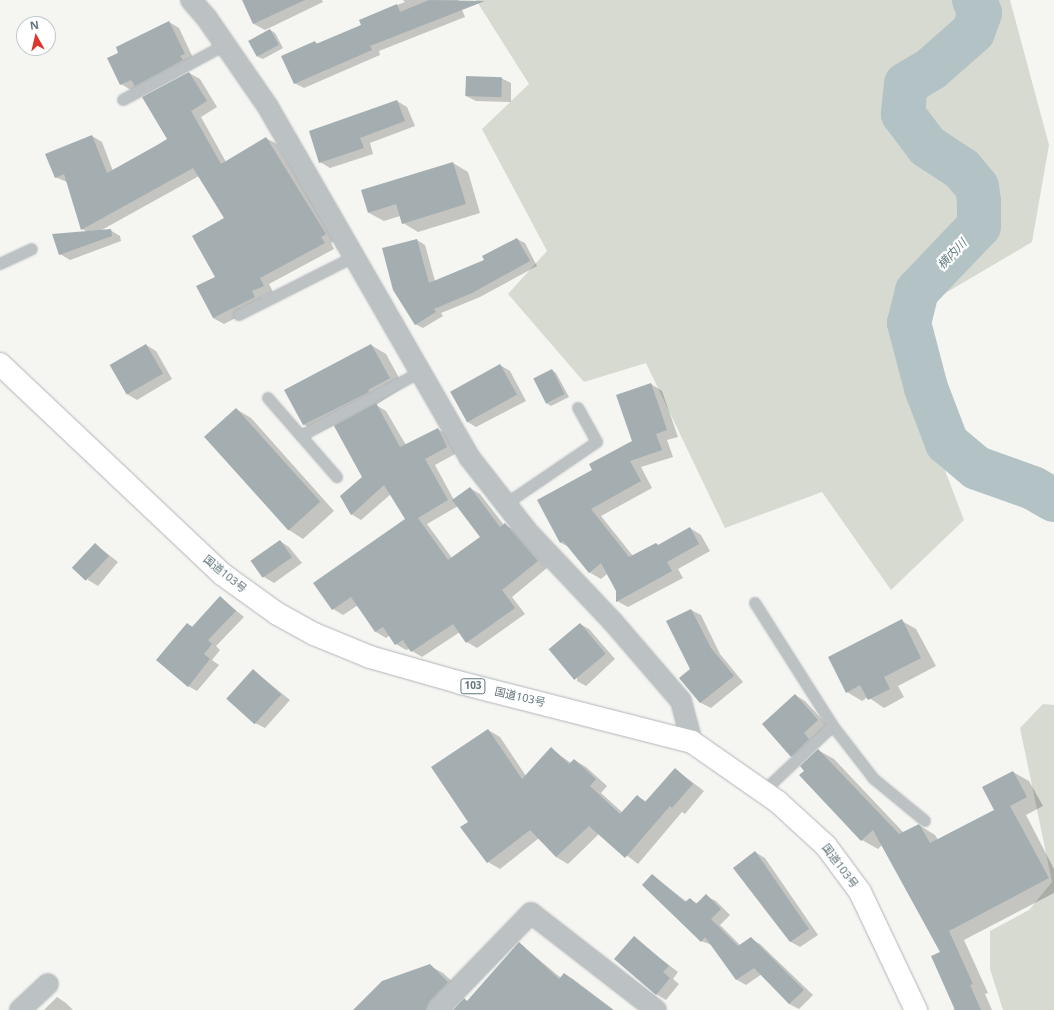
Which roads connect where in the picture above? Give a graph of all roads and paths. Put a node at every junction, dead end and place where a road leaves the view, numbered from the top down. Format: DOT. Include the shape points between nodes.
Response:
graph roads {
  1 [pos="191,0"];
  2 [pos="225,45"];
  3 [pos="123,100"];
  4 [pos="32,249"];
  5 [pos="352,258"];
  6 [pos="0,264"];
  7 [pos="239,316"];
  8 [pos="0,364"];
  9 [pos="419,373"];
  10 [pos="268,398"];
  11 [pos="578,408"];
  12 [pos="301,436"];
  13 [pos="337,477"];
  14 [pos="506,504"];
  15 [pos="755,603"];
  16 [pos="833,726"];
  17 [pos="692,742"];
  18 [pos="763,792"];
  19 [pos="925,821"];
  20 [pos="48,984"];
  21 [pos="20,1010"];
  22 [pos="437,1010"];
  23 [pos="656,1010"];
  24 [pos="916,1010"];
  1 -- 2 [label="street"];
  2 -- 3 [label="lane"];
  2 -- 5 [label="street" via="268,107"];
  4 -- 6 [label="lane"];
  5 -- 7 [label="lane"];
  5 -- 9 [label="street"];
  8 -- 17 [label="highway, 国道103号 / 103" via="222,574 276,613 314,634 370,657"];
  9 -- 12 [label="lane"];
  9 -- 14 [label="street" via="469,457"];
  10 -- 12 [label="lane"];
  11 -- 14 [label="lane" via="597,442"];
  12 -- 13 [label="lane"];
  14 -- 17 [label="street" via="527,531 613,622 681,701"];
  15 -- 16 [label="lane"];
  16 -- 18 [label="lane"];
  16 -- 19 [label="lane" via="874,779"];
  17 -- 18 [label="highway, 国道103号 / 103"];
  18 -- 24 [label="highway, 国道103号 / 103" via="826,846 860,892"];
  20 -- 21 [label="street"];
  22 -- 23 [label="street" via="531,913"];
}
